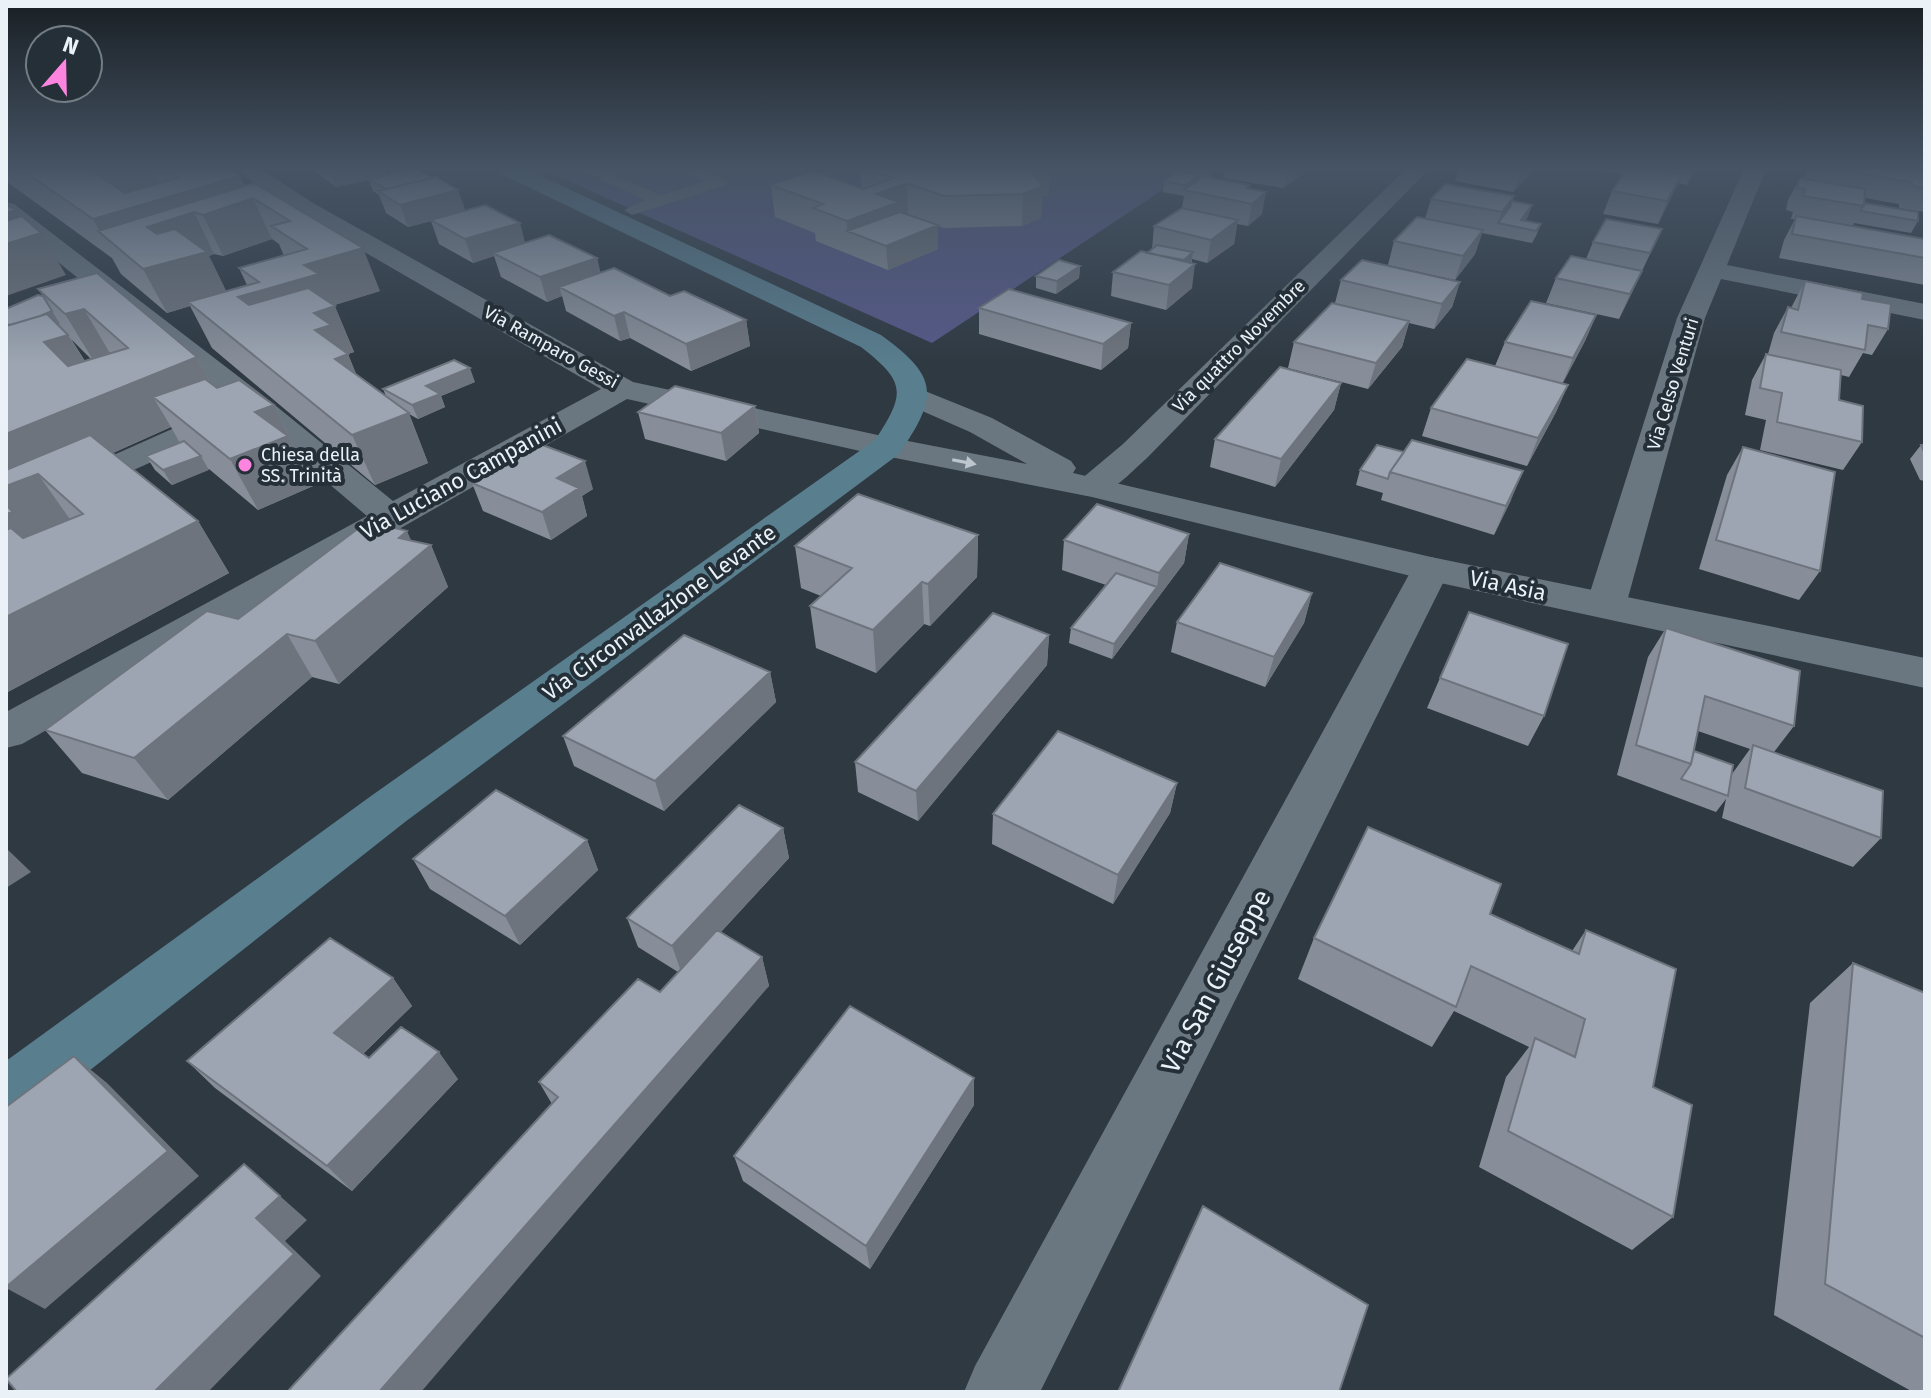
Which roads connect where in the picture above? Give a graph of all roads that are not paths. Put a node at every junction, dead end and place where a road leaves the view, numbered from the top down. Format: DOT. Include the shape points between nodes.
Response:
graph roads {
  1 [pos="33,234"];
  2 [pos="351,234"];
  3 [pos="646,234"];
  4 [pos="1353,234"];
  5 [pos="1729,234"];
  6 [pos="128,269"];
  7 [pos="1714,270"];
  8 [pos="85,284"];
  9 [pos="1925,312"];
  10 [pos="623,389"];
  11 [pos="915,396"];
  12 [pos="254,404"];
  13 [pos="887,447"];
  14 [pos="1092,487"];
  15 [pos="6,516"];
  16 [pos="390,517"];
  17 [pos="1431,569"];
  18 [pos="1606,605"];
  19 [pos="1925,673"];
  20 [pos="6,732"];
  21 [pos="6,1098"];
  22 [pos="1001,1392"];
  1 -- 8 [label="street"];
  2 -- 10 [label="street, Via Ramparo Gessi"];
  3 -- 11 [label="main road" via="871,341 905,368"];
  4 -- 14 [label="street, Via quattro Novembre" via="1135,451"];
  5 -- 7 [label="street, Via Celso Venturi"];
  6 -- 8 [label="street"];
  7 -- 9 [label="street"];
  7 -- 18 [label="street, Via Celso Venturi" via="1691,318"];
  8 -- 12 [label="street"];
  10 -- 13 [label="street, Via Ramparo Gessi"];
  10 -- 16 [label="street, Via Luciano Campanini"];
  11 -- 13 [label="main road, Via Circonvallazione Levante"];
  11 -- 14 [label="street, Via Asia" via="981,425"];
  12 -- 15 [label="street"];
  12 -- 16 [label="street"];
  13 -- 14 [label="street, Via Asia, one-way"];
  13 -- 21 [label="main road, Via Circonvallazione Levante" via="388,809"];
  14 -- 17 [label="street, Via Asia"];
  16 -- 20 [label="street, Via Luciano Campanini"];
  17 -- 18 [label="street, Via Asia"];
  17 -- 22 [label="street, Via San Giuseppe"];
  18 -- 19 [label="street, Via Asia"];
}
